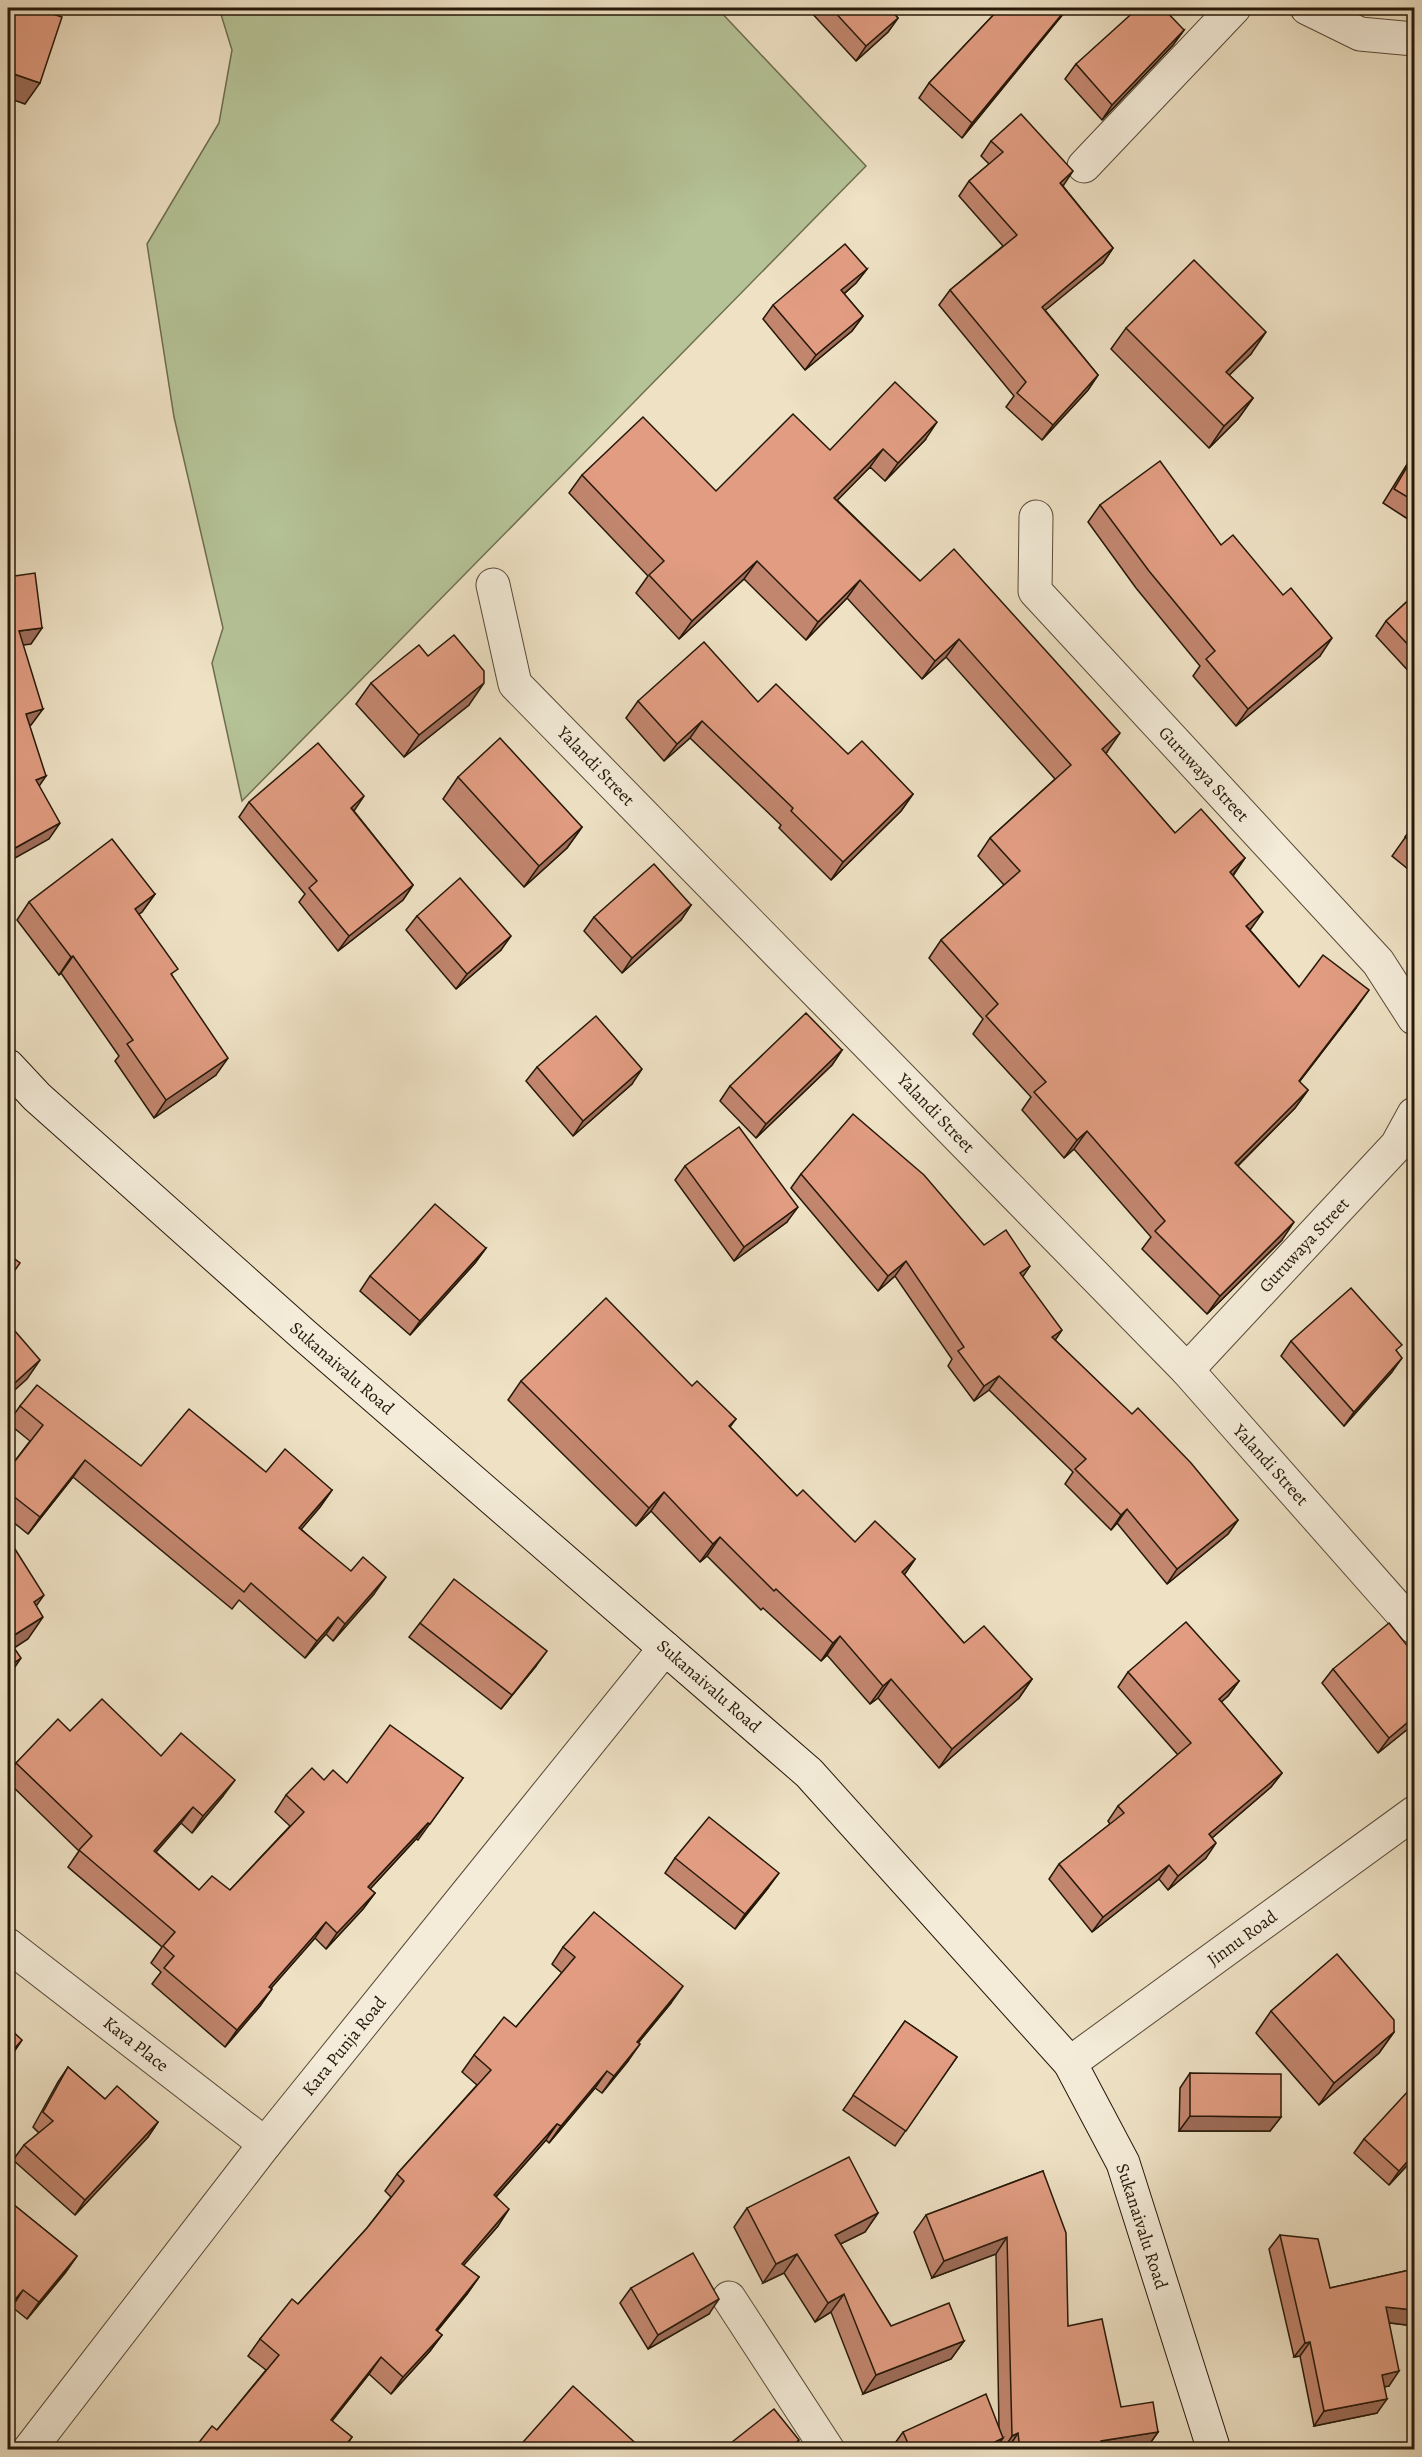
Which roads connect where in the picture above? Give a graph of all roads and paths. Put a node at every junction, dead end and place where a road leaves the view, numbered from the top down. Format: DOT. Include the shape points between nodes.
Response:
graph roads {
  1 [pos="1234,8"];
  2 [pos="1307,8"];
  3 [pos="1414,39"];
  4 [pos="1084,166"];
  5 [pos="1036,518"];
  6 [pos="493,585"];
  7 [pos="1414,1018"];
  8 [pos="8,1066"];
  9 [pos="1414,1114"];
  10 [pos="1187,1370"];
  11 [pos="1414,1627"];
  12 [pos="665,1648"];
  13 [pos="1414,1813"];
  14 [pos="8,1945"];
  15 [pos="1070,2063"];
  16 [pos="265,2144"];
  17 [pos="729,2298"];
  18 [pos="29,2450"];
  19 [pos="828,2450"];
  20 [pos="1214,2450"];
  1 -- 4 [label="street"];
  2 -- 3 [label="street" via="1360,34"];
  5 -- 7 [label="street, Guruwaya Street" via="1035,591 1378,962"];
  6 -- 10 [label="street, Yalandi Street" via="515,684"];
  8 -- 12 [label="street, Sukanaivalu Road" via="304,1335"];
  9 -- 10 [label="street, Guruwaya Street" via="1397,1145"];
  10 -- 11 [label="street, Yalandi Street"];
  12 -- 15 [label="street, Sukanaivalu Road" via="809,1773"];
  12 -- 16 [label="street, Kara Punja Road"];
  13 -- 15 [label="street, Jinnu Road"];
  14 -- 16 [label="street, Kava Place"];
  15 -- 20 [label="street, Sukanaivalu Road" via="1124,2163"];
  16 -- 18 [label="street, Kara Punja Road"];
  17 -- 19 [label="street"];
}
